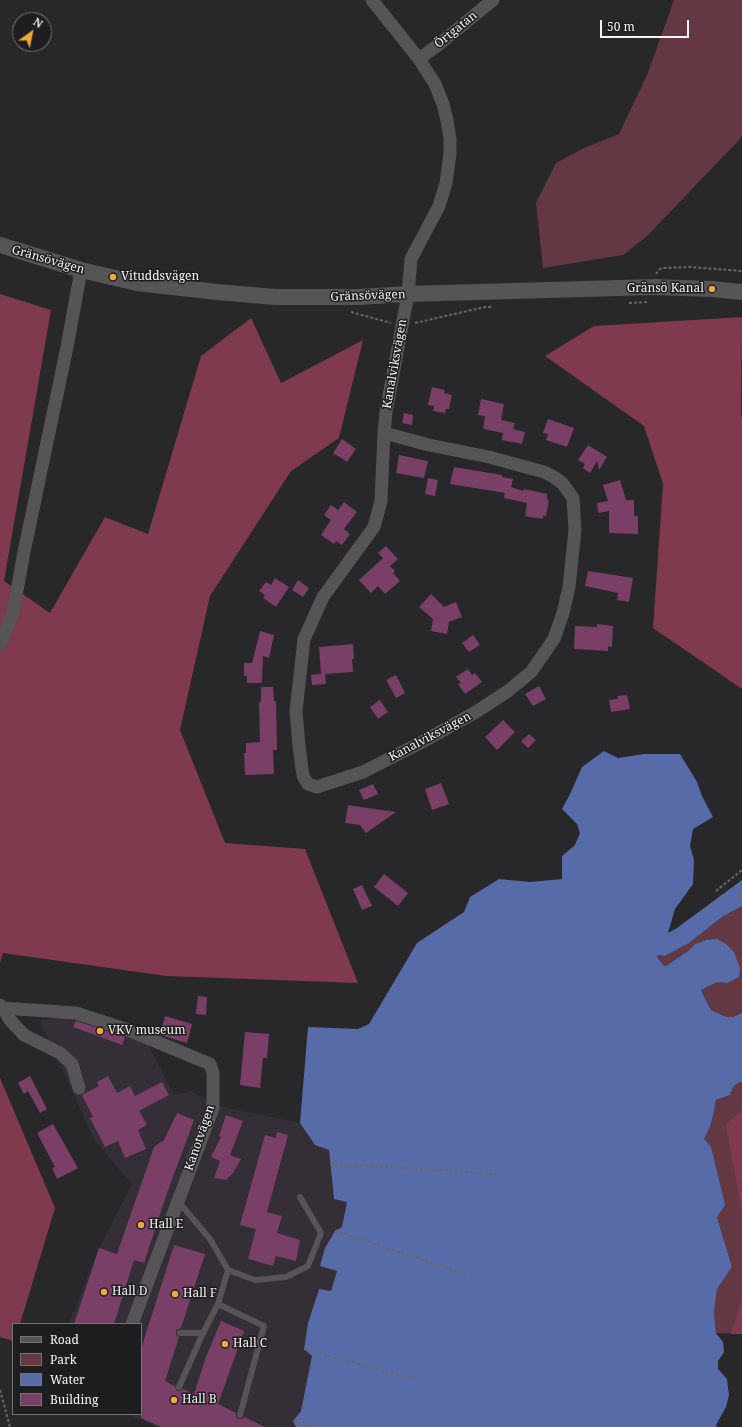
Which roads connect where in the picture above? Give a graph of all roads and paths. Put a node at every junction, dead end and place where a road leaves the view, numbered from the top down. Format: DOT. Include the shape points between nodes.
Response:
graph roads {
  1 [pos="372,0"];
  2 [pos="493,0"];
  3 [pos="419,58"];
  4 [pos="0,245"];
  5 [pos="81,270"];
  6 [pos="742,292"];
  7 [pos="408,294"];
  8 [pos="384,434"];
  9 [pos="0,646"];
  10 [pos="742,870"];
  11 [pos="716,891"];
  12 [pos="2,1007"];
  13 [pos="79,1088"];
  14 [pos="330,1165"];
  15 [pos="496,1174"];
  16 [pos="300,1197"];
  17 [pos="178,1201"];
  18 [pos="335,1231"];
  19 [pos="228,1270"];
  20 [pos="466,1274"];
  21 [pos="218,1304"];
  22 [pos="132,1323"];
  23 [pos="203,1332"];
  24 [pos="180,1333"];
  25 [pos="304,1349"];
  26 [pos="417,1380"];
  27 [pos="179,1388"];
  28 [pos="0,1390"];
  29 [pos="240,1415"];
  30 [pos="293,1421"];
  31 [pos="10,1427"];
  32 [pos="318,1427"];
  1 -- 3 [label="street, Kanalviksvägen"];
  2 -- 3 [label="street, Örtgatan"];
  3 -- 7 [label="street, Kanalviksvägen" via="435,84 443,104 450,139 450,154 446,183 439,206 411,259"];
  4 -- 5 [label="street, Gränsövägen"];
  5 -- 7 [label="street, Gränsövägen" via="137,283 275,297"];
  5 -- 9 [label="street" via="13,613"];
  6 -- 7 [label="street, Gränsövägen" via="654,287"];
  7 -- 8 [label="street, Kanalviksvägen"];
  8 -- 8 [label="street, Kanalviksvägen" via="381,501 374,527 323,597 304,639 296,711 299,746 303,776 308,784 317,787 362,772 422,742 476,712 532,672 554,638 569,587 575,530 573,498 563,484 544,472"];
  10 -- 11 [label="path"];
  12 -- 13 [label="street, Kanotvägen" via="24,1035 60,1052 72,1064"];
  12 -- 17 [label="street, Kanotvägen" via="76,1013 128,1030 210,1064 213,1073 213,1108"];
  14 -- 15 [label="path"];
  16 -- 19 [label="lane" via="321,1233 308,1266 286,1277 255,1280"];
  17 -- 19 [label="lane" via="210,1239"];
  17 -- 22 [label="street, Kanotvägen"];
  18 -- 20 [label="path"];
  19 -- 21 [label="lane"];
  21 -- 23 [label="lane"];
  21 -- 29 [label="lane" via="264,1326"];
  23 -- 24 [label="lane"];
  23 -- 27 [label="lane"];
  25 -- 26 [label="path"];
  28 -- 31 [label="path"];
  30 -- 32 [label="path"];
}
